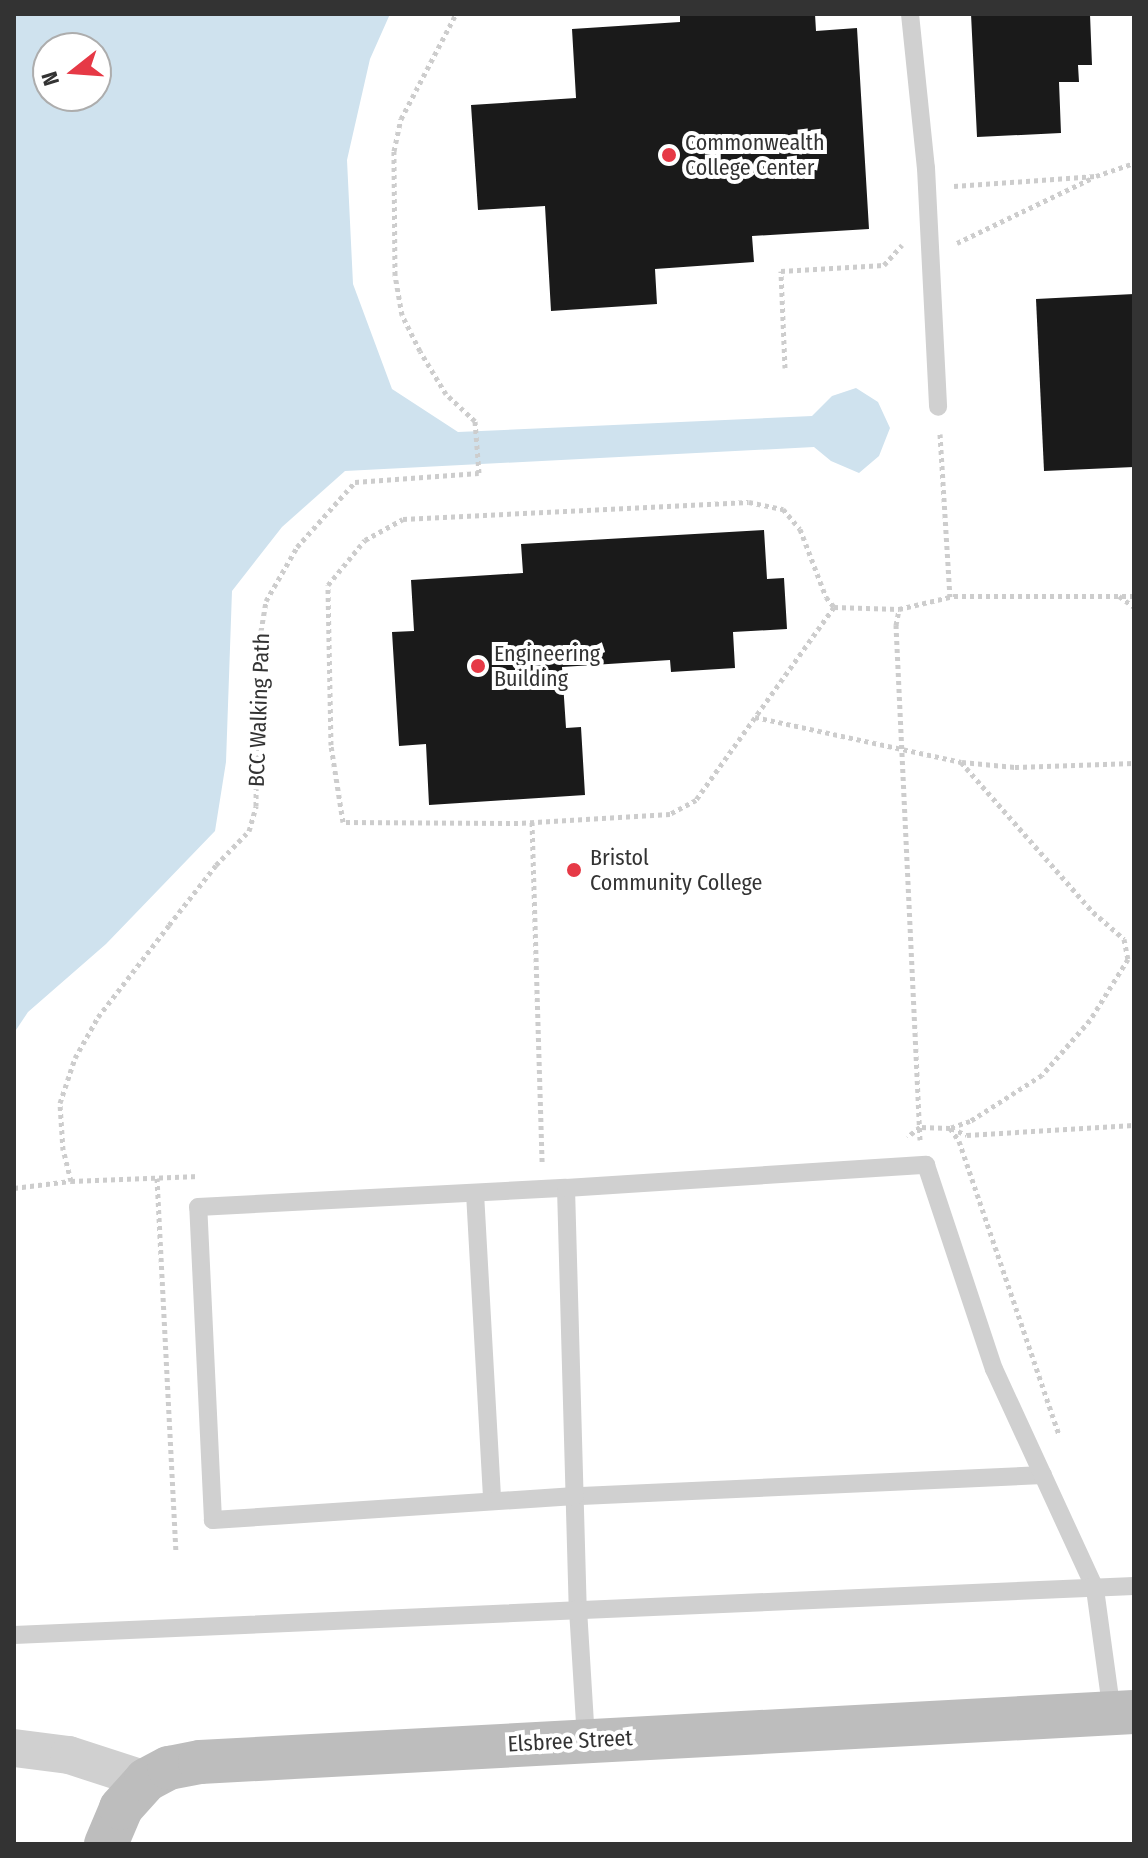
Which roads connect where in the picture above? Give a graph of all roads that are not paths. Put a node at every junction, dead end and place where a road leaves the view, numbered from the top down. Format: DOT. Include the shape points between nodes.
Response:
graph roads {
  1 [pos="910,14"];
  2 [pos="938,407"];
  3 [pos="566,1188"];
  4 [pos="475,1193"];
  5 [pos="1043,1475"];
  6 [pos="575,1496"];
  7 [pos="492,1501"];
  8 [pos="1134,1586"];
  9 [pos="1095,1589"];
  10 [pos="578,1609"];
  11 [pos="14,1635"];
  12 [pos="1123,1713"];
  13 [pos="586,1741"];
  14 [pos="14,1748"];
  15 [pos="146,1780"];
  16 [pos="106,1844"];
  1 -- 2 [label="lane"];
  3 -- 4 [label="lane"];
  3 -- 5 [label="lane" via="926,1165 994,1369"];
  3 -- 6 [label="lane"];
  4 -- 7 [label="lane"];
  4 -- 7 [label="lane" via="198,1207 213,1520"];
  5 -- 6 [label="lane"];
  5 -- 9 [label="lane"];
  6 -- 7 [label="lane"];
  6 -- 10 [label="lane"];
  8 -- 9 [label="lane"];
  9 -- 10 [label="lane"];
  9 -- 12 [label="lane"];
  10 -- 11 [label="lane"];
  10 -- 13 [label="lane"];
  12 -- 13 [label="street, Elsbree Street"];
  13 -- 15 [label="street, Elsbree Street" via="212,1761 169,1768"];
  14 -- 15 [label="street" via="69,1755"];
  15 -- 16 [label="street" via="121,1808"];
}
